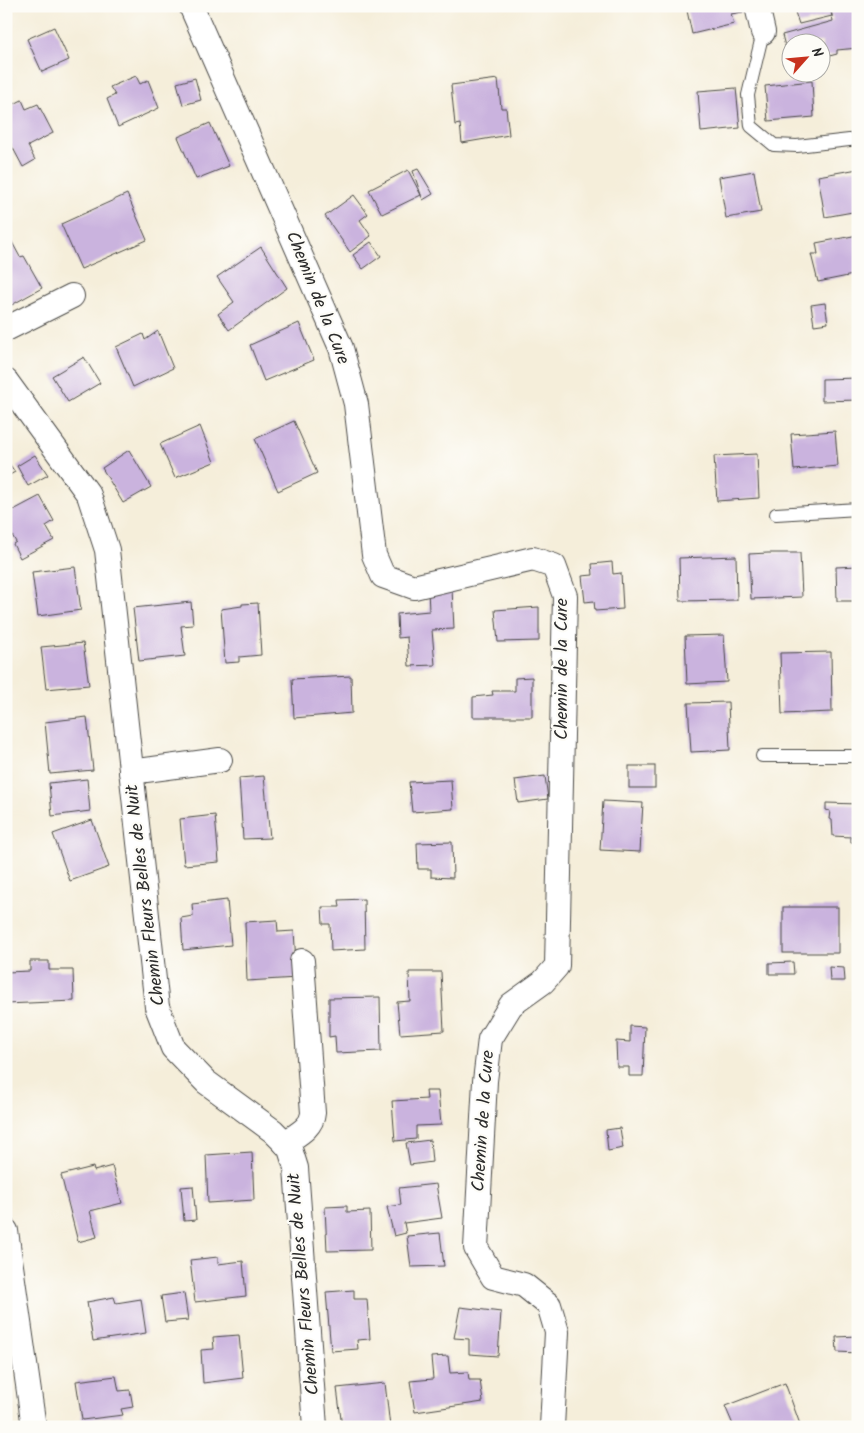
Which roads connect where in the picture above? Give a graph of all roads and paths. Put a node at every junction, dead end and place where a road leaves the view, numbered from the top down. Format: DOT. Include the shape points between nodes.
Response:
graph roads {
  1 [pos="191,6"];
  2 [pos="757,6"];
  3 [pos="763,32"];
  4 [pos="858,139"];
  5 [pos="72,296"];
  6 [pos="6,328"];
  7 [pos="6,381"];
  8 [pos="858,509"];
  9 [pos="776,514"];
  10 [pos="762,756"];
  11 [pos="858,756"];
  12 [pos="220,760"];
  13 [pos="131,772"];
  14 [pos="302,960"];
  15 [pos="285,1143"];
  16 [pos="6,1231"];
  17 [pos="34,1427"];
  18 [pos="315,1427"];
  19 [pos="552,1427"];
  1 -- 19 [label="street, Chemin de la Cure" via="340,348 356,404 374,555 383,576 414,587 533,559 554,566 564,596 557,966 544,982 511,1005 490,1039 476,1248 493,1277 524,1285 549,1305 557,1332"];
  2 -- 3 [label="street"];
  3 -- 4 [label="lane" via="748,95 751,126 774,145 797,146"];
  5 -- 6 [label="street"];
  7 -- 13 [label="street, Chemin Fleurs Belles de Nuit" via="89,495 107,550"];
  8 -- 9 [label="lane"];
  10 -- 11 [label="lane"];
  12 -- 13 [label="street, Chemin Fleurs Belles de Nuit"];
  13 -- 15 [label="street, Chemin Fleurs Belles de Nuit" via="156,1007 173,1048 206,1082"];
  14 -- 15 [label="street" via="313,1121"];
  15 -- 18 [label="street, Chemin Fleurs Belles de Nuit" via="296,1168"];
  16 -- 17 [label="street"];
}
